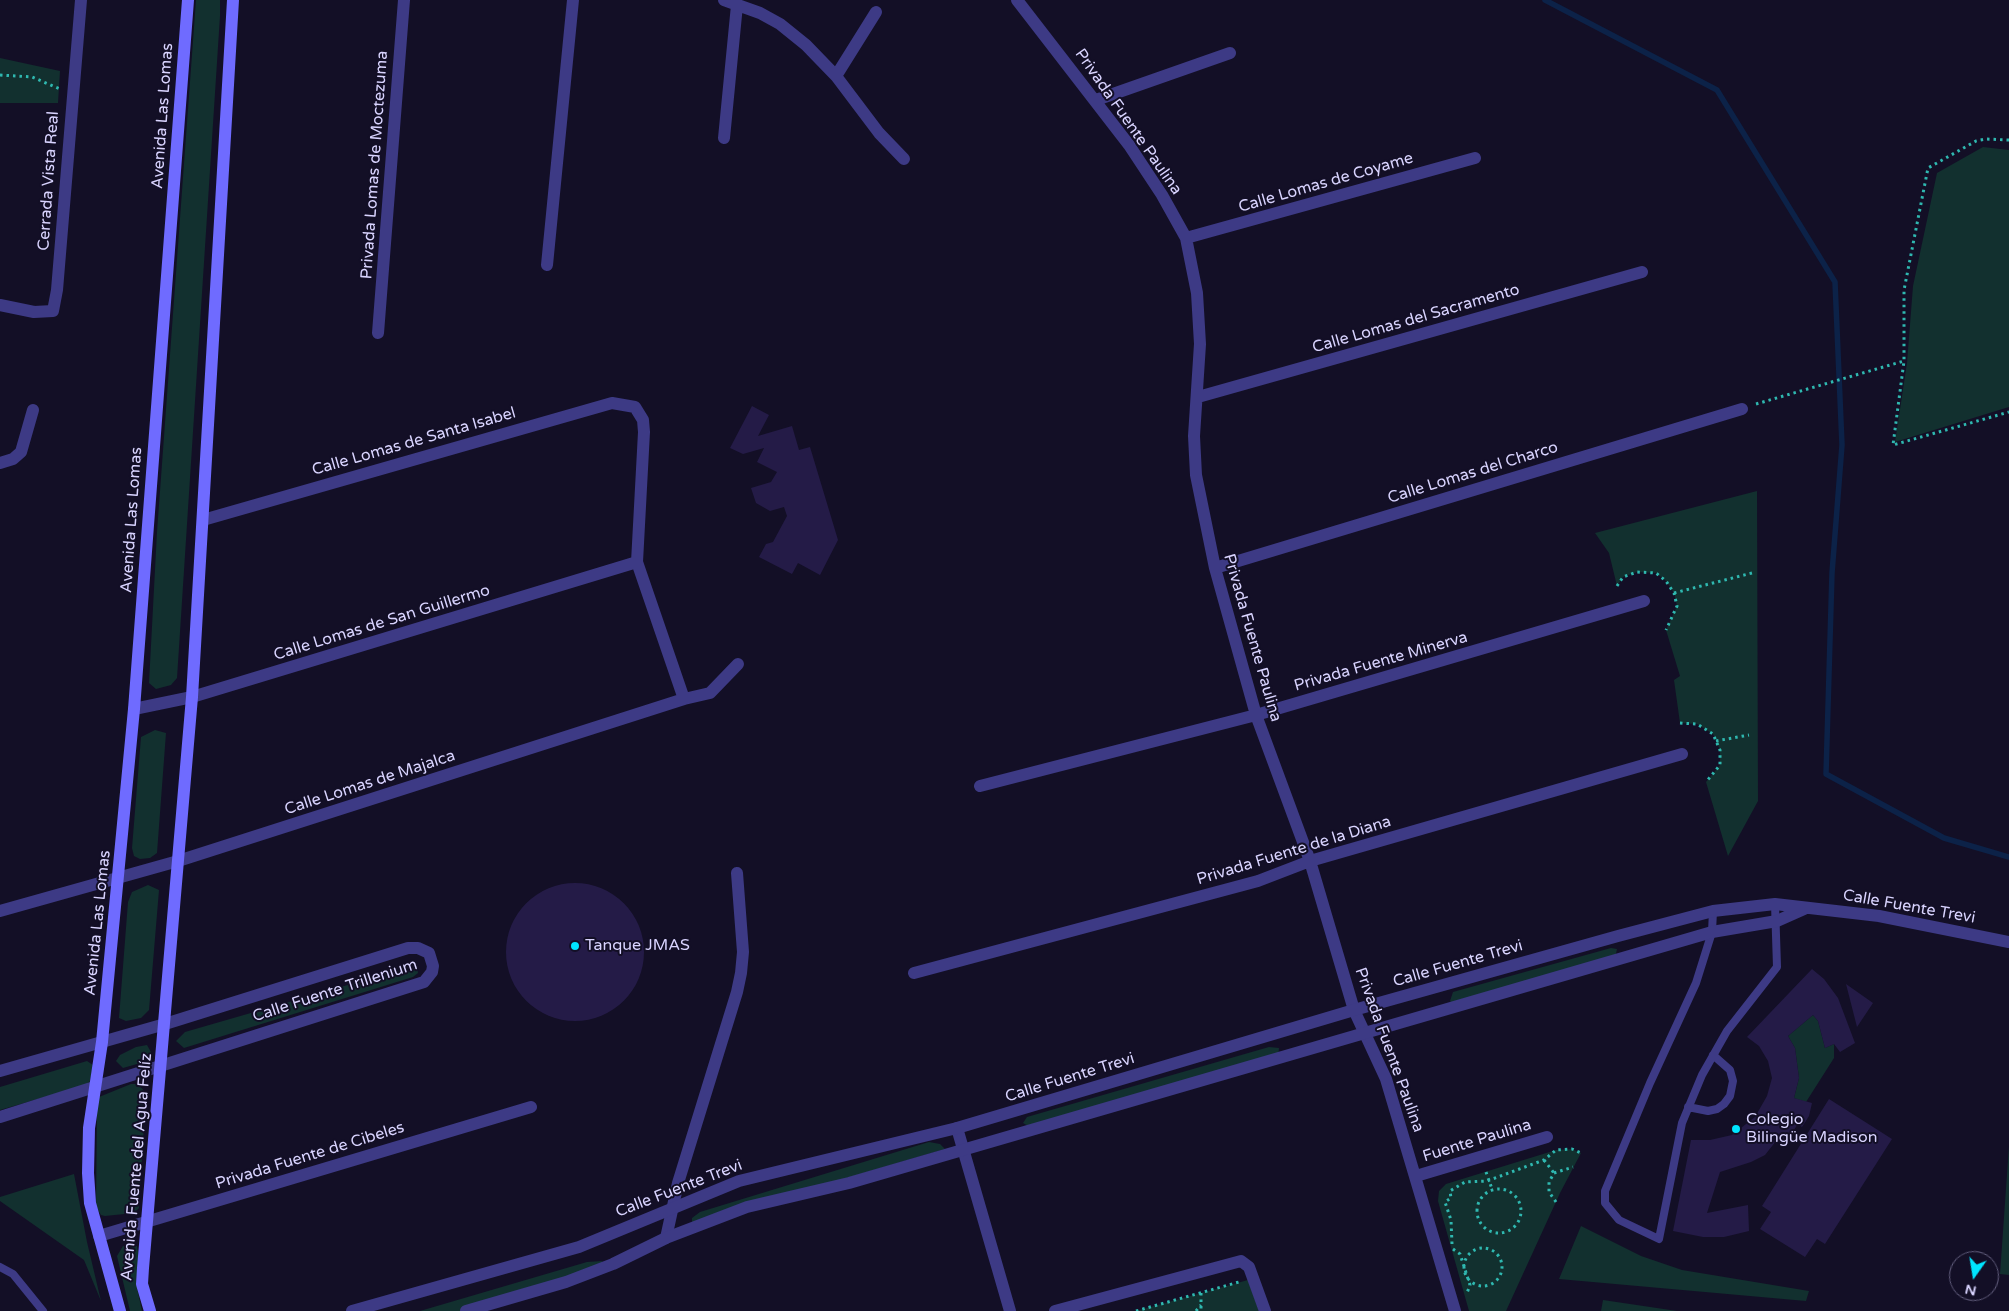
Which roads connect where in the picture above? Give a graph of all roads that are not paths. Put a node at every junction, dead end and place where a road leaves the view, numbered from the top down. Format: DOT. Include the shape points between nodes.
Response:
graph roads {
  1 [pos="81,0"];
  2 [pos="188,0"];
  3 [pos="232,0"];
  4 [pos="404,0"];
  5 [pos="574,0"];
  6 [pos="724,0"];
  7 [pos="1017,0"];
  8 [pos="737,4"];
  9 [pos="876,12"];
  10 [pos="1230,53"];
  11 [pos="836,76"];
  12 [pos="1096,100"];
  13 [pos="724,138"];
  14 [pos="1474,158"];
  15 [pos="904,159"];
  16 [pos="1186,238"];
  17 [pos="547,265"];
  18 [pos="1642,272"];
  19 [pos="0,305"];
  20 [pos="378,333"];
  21 [pos="1198,398"];
  22 [pos="1742,409"];
  23 [pos="33,410"];
  24 [pos="0,463"];
  25 [pos="202,520"];
  26 [pos="637,562"];
  27 [pos="1215,568"];
  28 [pos="1644,601"];
  29 [pos="738,664"];
  30 [pos="192,697"];
  31 [pos="684,699"];
  32 [pos="134,709"];
  33 [pos="1256,715"];
  34 [pos="1682,754"];
  35 [pos="980,786"];
  36 [pos="178,861"];
  37 [pos="1310,861"];
  38 [pos="737,873"];
  39 [pos="118,879"];
  40 [pos="1775,904"];
  41 [pos="1804,909"];
  42 [pos="0,911"];
  43 [pos="1713,911"];
  44 [pos="1777,921"];
  45 [pos="1712,932"];
  46 [pos="2009,942"];
  47 [pos="914,973"];
  48 [pos="1354,1010"];
  49 [pos="165,1024"];
  50 [pos="1365,1035"];
  51 [pos="102,1042"];
  52 [pos="1713,1055"];
  53 [pos="162,1064"];
  54 [pos="0,1071"];
  55 [pos="95,1087"];
  56 [pos="531,1107"];
  57 [pos="1688,1107"];
  58 [pos="0,1117"];
  59 [pos="957,1128"];
  60 [pos="1547,1137"];
  61 [pos="962,1150"];
  62 [pos="1416,1176"];
  63 [pos="672,1209"];
  64 [pos="148,1221"];
  65 [pos="99,1236"];
  66 [pos="666,1238"];
  67 [pos="0,1267"];
  68 [pos="43,1311"];
  69 [pos="120,1311"];
  70 [pos="150,1311"];
  71 [pos="352,1311"];
  72 [pos="466,1311"];
  73 [pos="1010,1311"];
  74 [pos="1055,1311"];
  75 [pos="1265,1311"];
  76 [pos="1455,1311"];
  1 -- 19 [label="street, Cerrada Vista Real" via="53,311 34,312"];
  2 -- 32 [label="main road, Avenida Las Lomas"];
  3 -- 25 [label="main road"];
  4 -- 20 [label="street, Privada Lomas de Moctezuma"];
  5 -- 17 [label="street"];
  6 -- 8 [label="street"];
  7 -- 12 [label="street, Privada Fuente Paulina"];
  8 -- 11 [label="street" via="780,24 806,44"];
  8 -- 13 [label="street"];
  9 -- 11 [label="street"];
  10 -- 12 [label="street"];
  11 -- 15 [label="street"];
  12 -- 16 [label="street, Privada Fuente Paulina" via="1162,195"];
  14 -- 16 [label="street, Calle Lomas de Coyame"];
  16 -- 21 [label="street, Privada Fuente Paulina" via="1197,293 1200,344"];
  18 -- 21 [label="street, Calle Lomas del Sacramento"];
  21 -- 27 [label="street, Privada Fuente Paulina" via="1194,436 1196,475"];
  22 -- 27 [label="street, Calle Lomas del Charco"];
  23 -- 24 [label="street" via="21,452"];
  25 -- 26 [label="street, Calle Lomas de Santa Isabel" via="612,403 635,407 643,420"];
  25 -- 30 [label="main road"];
  26 -- 30 [label="street, Calle Lomas de San Guillermo"];
  26 -- 31 [label="street"];
  27 -- 33 [label="street, Privada Fuente Paulina"];
  28 -- 33 [label="street, Privada Fuente Minerva"];
  29 -- 31 [label="street, Calle Lomas de Majalca" via="710,693"];
  30 -- 32 [label="street, Calle Lomas de San Guillermo"];
  30 -- 36 [label="main road"];
  31 -- 36 [label="street, Calle Lomas de Majalca"];
  32 -- 39 [label="main road, Avenida Las Lomas"];
  33 -- 35 [label="street, Privada Fuente Minerva"];
  33 -- 37 [label="street, Privada Fuente Paulina"];
  34 -- 37 [label="street, Privada Fuente de la Diana"];
  36 -- 39 [label="street, Calle Lomas de Majalca"];
  36 -- 49 [label="main road"];
  37 -- 47 [label="street, Privada Fuente de la Diana" via="1258,881"];
  37 -- 48 [label="street, Privada Fuente Paulina"];
  38 -- 63 [label="street" via="743,952 741,973"];
  39 -- 42 [label="street, Calle Lomas de Majalca"];
  39 -- 51 [label="main road, Avenida Las Lomas"];
  40 -- 41 [label="street, Calle Fuente Trevi"];
  40 -- 43 [label="street, Calle Fuente Trevi"];
  40 -- 44 [label="lane"];
  41 -- 44 [label="street, Calle Fuente Trevi"];
  41 -- 46 [label="street, Calle Fuente Trevi" via="1879,916"];
  43 -- 45 [label="lane"];
  43 -- 48 [label="street, Calle Fuente Trevi"];
  44 -- 45 [label="street, Calle Fuente Trevi"];
  44 -- 52 [label="lane" via="1777,967 1727,1031"];
  45 -- 50 [label="street, Calle Fuente Trevi"];
  45 -- 57 [label="lane" via="1688,1004 1650,1083 1605,1191 1605,1202 1619,1220 1659,1239"];
  48 -- 50 [label="street, Privada Fuente Paulina"];
  48 -- 59 [label="street, Calle Fuente Trevi"];
  49 -- 51 [label="street, Calle Fuente Trillenium"];
  49 -- 53 [label="main road, Avenida Fuente del Agua Felíz"];
  49 -- 53 [label="street, Calle Fuente Trillenium" via="408,948 429,953 433,966 424,982"];
  50 -- 61 [label="street, Calle Fuente Trevi"];
  50 -- 62 [label="street, Privada Fuente Paulina" via="1386,1078"];
  51 -- 54 [label="street, Calle Fuente Trillenium"];
  51 -- 55 [label="main road, Avenida Fuente del Agua Felíz"];
  52 -- 57 [label="lane"];
  52 -- 57 [label="lane" via="1730,1070 1733,1080 1730,1096 1717,1109 1708,1111"];
  53 -- 55 [label="street, Calle Fuente Trillenium"];
  53 -- 64 [label="main road, Avenida Fuente del Agua Felíz"];
  55 -- 58 [label="street, Calle Fuente Trillenium"];
  55 -- 65 [label="main road, Avenida Fuente del Agua Felíz" via="89,1128 88,1173 90,1203"];
  56 -- 64 [label="street, Privada Fuente de Cibeles"];
  59 -- 61 [label="street"];
  59 -- 63 [label="street, Calle Fuente Trevi" via="739,1181"];
  60 -- 62 [label="street, Fuente Paulina"];
  61 -- 66 [label="street, Calle Fuente Trevi" via="849,1183 747,1207"];
  61 -- 73 [label="street"];
  62 -- 76 [label="street, Privada Fuente Paulina"];
  63 -- 66 [label="street"];
  63 -- 71 [label="street, Calle Fuente Trevi" via="579,1247"];
  64 -- 65 [label="street, Privada Fuente de Cibeles"];
  64 -- 70 [label="main road, Avenida Fuente del Agua Felíz" via="142,1284"];
  65 -- 69 [label="main road, Avenida Fuente del Agua Felíz"];
  66 -- 72 [label="street, Calle Fuente Trevi" via="566,1282"];
  67 -- 68 [label="lane" via="13,1274"];
  74 -- 75 [label="street" via="1237,1261 1249,1267"];
}
